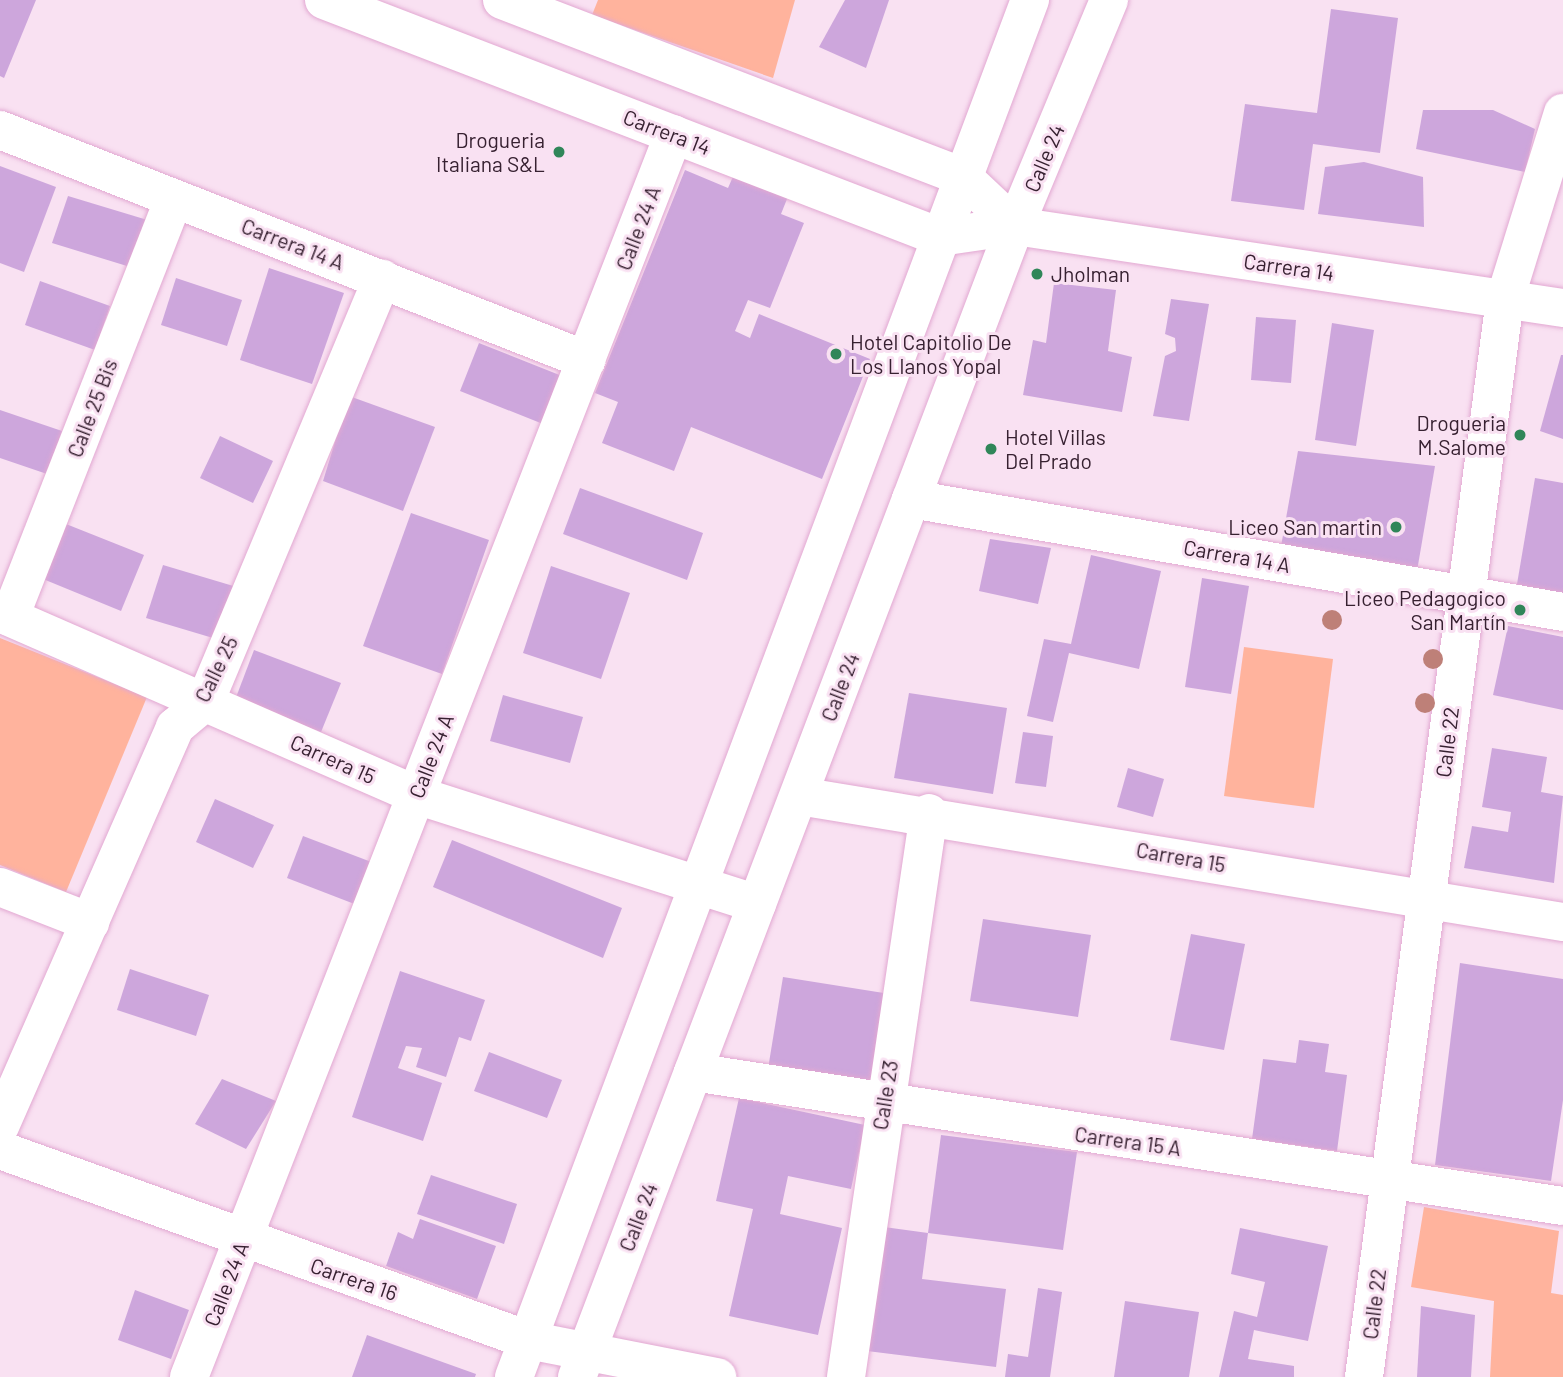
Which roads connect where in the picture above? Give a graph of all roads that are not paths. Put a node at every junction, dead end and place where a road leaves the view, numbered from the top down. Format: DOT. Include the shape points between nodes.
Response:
graph roads {
  1 [pos="324,0"];
  2 [pos="502,0"];
  3 [pos="1030,0"];
  4 [pos="1109,0"];
  5 [pos="581,14"];
  6 [pos="1563,113"];
  7 [pos="0,130"];
  8 [pos="674,134"];
  9 [pos="962,177"];
  10 [pos="174,199"];
  11 [pos="1015,226"];
  12 [pos="940,237"];
  13 [pos="382,278"];
  14 [pos="1505,299"];
  15 [pos="1563,308"];
  16 [pos="586,360"];
  17 [pos="911,499"];
  18 [pos="1466,596"];
  19 [pos="1563,612"];
  20 [pos="5,615"];
  21 [pos="205,702"];
  22 [pos="416,795"];
  23 [pos="799,796"];
  24 [pos="929,813"];
  25 [pos="698,886"];
  26 [pos="0,887"];
  27 [pos="1427,899"];
  28 [pos="757,904"];
  29 [pos="90,922"];
  30 [pos="1563,922"];
  31 [pos="693,1072"];
  32 [pos="883,1107"];
  33 [pos="0,1126"];
  34 [pos="0,1150"];
  35 [pos="1390,1177"];
  36 [pos="1563,1206"];
  37 [pos="243,1239"];
  38 [pos="528,1340"];
  39 [pos="581,1366"];
  40 [pos="189,1377"];
  41 [pos="514,1377"];
  42 [pos="716,1377"];
  43 [pos="846,1377"];
  44 [pos="1364,1377"];
  1 -- 8 [label="street, Carrera 14"];
  2 -- 5 [label="street"];
  3 -- 9 [label="street"];
  4 -- 11 [label="street, Calle 24"];
  5 -- 9 [label="street"];
  6 -- 14 [label="street, Calle 22"];
  7 -- 10 [label="street, Carrera 14 A"];
  8 -- 12 [label="street, Carrera 14"];
  8 -- 16 [label="street, Calle 24 A"];
  9 -- 11 [label="street"];
  9 -- 12 [label="street"];
  10 -- 13 [label="street, Carrera 14 A"];
  10 -- 20 [label="street, Calle 25 Bis"];
  11 -- 12 [label="street, Carrera 14"];
  11 -- 14 [label="street, Carrera 14"];
  11 -- 17 [label="street, Calle 24"];
  12 -- 25 [label="street"];
  13 -- 16 [label="street, Carrera 14 A"];
  13 -- 21 [label="street, Calle 25"];
  14 -- 15 [label="street, Carrera 14"];
  14 -- 18 [label="street, Calle 22"];
  16 -- 22 [label="street, Calle 24 A"];
  17 -- 18 [label="street, Carrera 14 A"];
  17 -- 23 [label="street, Calle 24"];
  18 -- 19 [label="street, Carrera 14 A"];
  18 -- 27 [label="street, Calle 22"];
  20 -- 21 [label="street, Carrera 15"];
  21 -- 22 [label="street, Carrera 15"];
  21 -- 29 [label="street, Calle 25" via="175,727"];
  22 -- 25 [label="street, Carrera 15"];
  22 -- 37 [label="street, Calle 24 A"];
  23 -- 24 [label="street, Carrera 15"];
  23 -- 28 [label="street, Calle 24"];
  24 -- 27 [label="street, Carrera 15"];
  24 -- 32 [label="street, Calle 23"];
  25 -- 28 [label="street, Carrera 15"];
  25 -- 38 [label="street"];
  26 -- 29 [label="street"];
  27 -- 30 [label="street, Carrera 15"];
  27 -- 35 [label="street, Calle 22"];
  28 -- 31 [label="street, Calle 24"];
  29 -- 33 [label="street, Calle 25"];
  31 -- 32 [label="street, Carrera 15 A"];
  31 -- 39 [label="street, Calle 24"];
  32 -- 35 [label="street, Carrera 15 A"];
  32 -- 43 [label="street, Calle 23"];
  34 -- 37 [label="street, Carrera 16"];
  35 -- 36 [label="street, Carrera 15 A"];
  35 -- 44 [label="street, Calle 22"];
  37 -- 38 [label="street, Carrera 16"];
  37 -- 40 [label="street, Calle 24 A"];
  38 -- 39 [label="street, Carrera 16"];
  38 -- 41 [label="street"];
  39 -- 42 [label="street, Carrera 16"];
}
